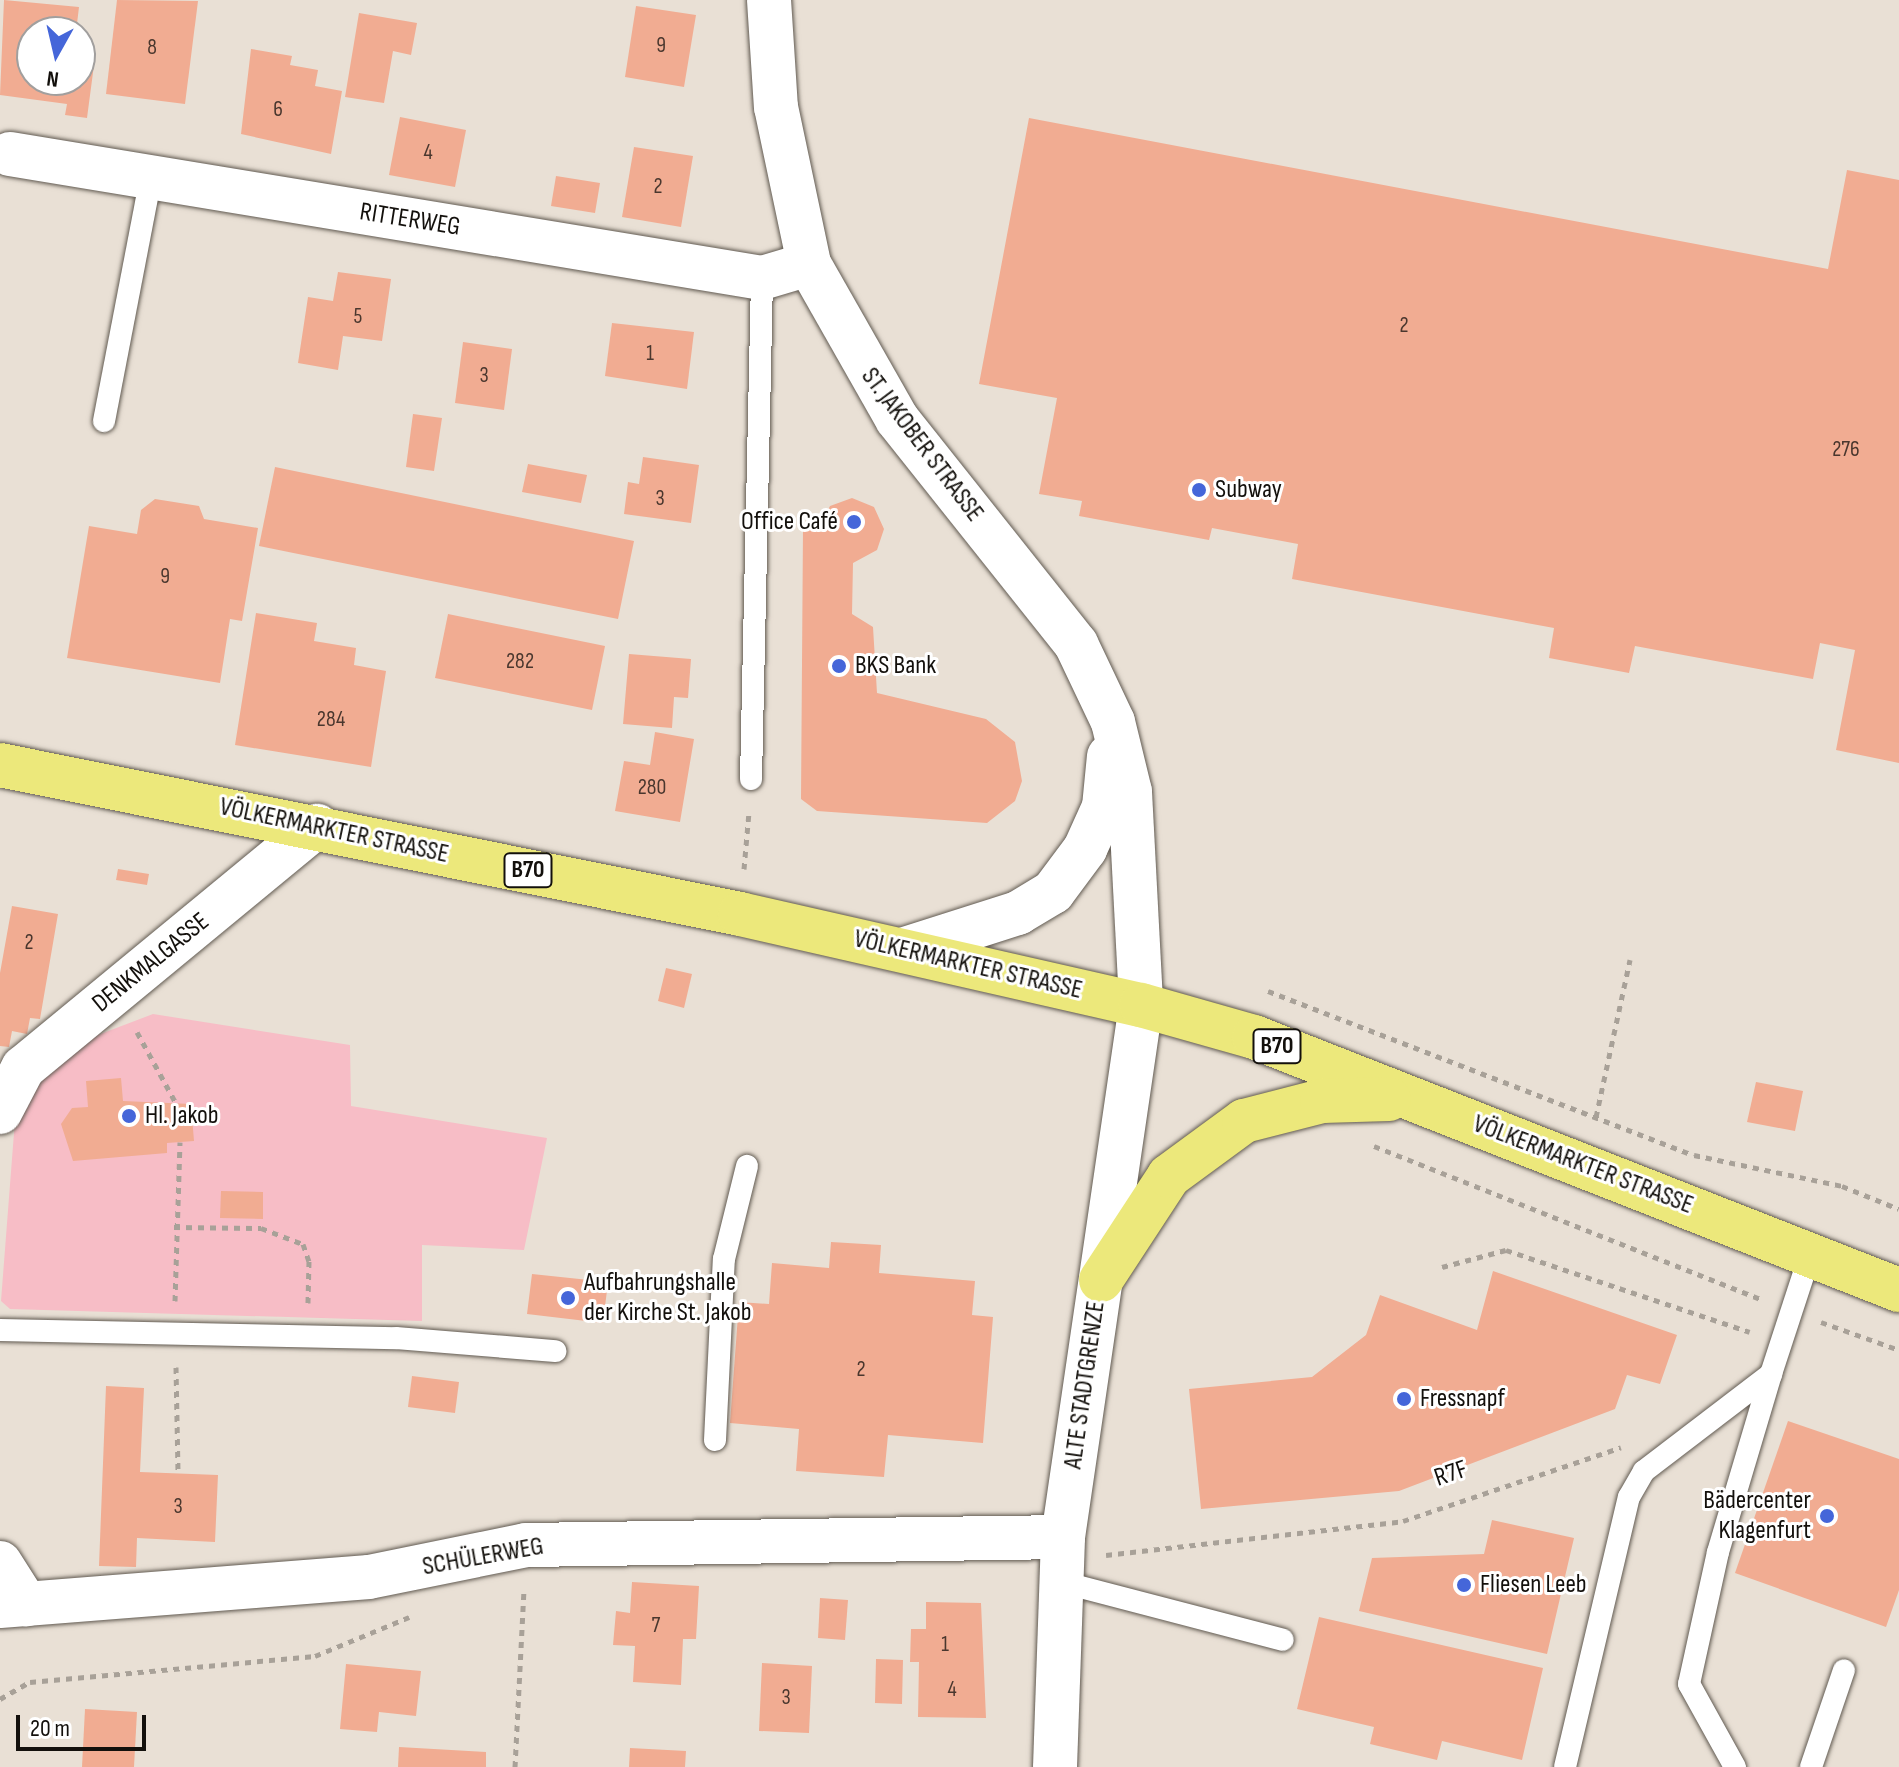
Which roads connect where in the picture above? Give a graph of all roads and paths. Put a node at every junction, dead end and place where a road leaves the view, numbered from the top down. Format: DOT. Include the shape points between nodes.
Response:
graph roads {
  1 [pos="769,0"];
  2 [pos="10,154"];
  3 [pos="151,177"];
  4 [pos="809,264"];
  5 [pos="762,278"];
  6 [pos="104,421"];
  7 [pos="1113,722"];
  8 [pos="0,765"];
  9 [pos="751,779"];
  10 [pos="317,826"];
  11 [pos="740,914"];
  12 [pos="902,950"];
  13 [pos="1630,960"];
  14 [pos="1268,991"];
  15 [pos="115,992"];
  16 [pos="1141,1005"];
  17 [pos="1409,1098"];
  18 [pos="177,1105"];
  19 [pos="0,1112"];
  20 [pos="1596,1117"];
  21 [pos="180,1142"];
  22 [pos="1357,1145"];
  23 [pos="747,1166"];
  24 [pos="1899,1209"];
  25 [pos="174,1227"];
  26 [pos="1810,1255"];
  27 [pos="1442,1267"];
  28 [pos="1101,1280"];
  29 [pos="1899,1290"];
  30 [pos="1790,1311"];
  31 [pos="0,1330"];
  32 [pos="175,1333"];
  33 [pos="307,1336"];
  34 [pos="1780,1342"];
  35 [pos="1899,1350"];
  36 [pos="555,1351"];
  37 [pos="1771,1374"];
  38 [pos="1690,1437"];
  39 [pos="715,1440"];
  40 [pos="178,1473"];
  41 [pos="1063,1537"];
  42 [pos="526,1545"];
  43 [pos="0,1563"];
  44 [pos="1061,1582"];
  45 [pos="13,1605"];
  46 [pos="413,1616"];
  47 [pos="1283,1640"];
  48 [pos="1844,1670"];
  49 [pos="0,1699"];
  50 [pos="515,1767"];
  51 [pos="1055,1767"];
  52 [pos="1565,1767"];
  53 [pos="1735,1767"];
  54 [pos="1811,1767"];
  1 -- 4 [label="street, ST. JAKOBER STRASSE" via="779,122"];
  2 -- 3 [label="street, RITTERWEG"];
  3 -- 5 [label="street, RITTERWEG"];
  3 -- 6 [label="lane"];
  4 -- 5 [label="street, RITTERWEG"];
  4 -- 7 [label="street, ST. JAKOBER STRASSE" via="897,419 1076,644"];
  5 -- 9 [label="lane"];
  7 -- 12 [label="street" via="1104,807 1085,849 1053,892 1018,913"];
  7 -- 16 [label="street, ST. JAKOBER STRASSE" via="1130,792"];
  8 -- 10 [label="main road, VÖLKERMARKTER STRASSE / B70"];
  9 -- 11 [label="path"];
  10 -- 11 [label="main road, VÖLKERMARKTER STRASSE / B70"];
  10 -- 15 [label="street, DENKMALGASSE"];
  11 -- 12 [label="main road, VÖLKERMARKTER STRASSE / B70"];
  12 -- 16 [label="main road, VÖLKERMARKTER STRASSE / B70"];
  13 -- 20 [label="path"];
  14 -- 20 [label="path"];
  15 -- 18 [label="path"];
  15 -- 19 [label="street, DENKMALGASSE" via="23,1068"];
  16 -- 17 [label="main road, VÖLKERMARKTER STRASSE / B70" via="1254,1037"];
  16 -- 28 [label="street, ALTE STADTGRENZE"];
  17 -- 26 [label="main road, VÖLKERMARKTER STRASSE / B70"];
  17 -- 28 [label="main road" via="1322,1101 1244,1121 1169,1176"];
  20 -- 24 [label="path" via="1694,1155 1842,1186"];
  21 -- 25 [label="path"];
  22 -- 30 [label="path" via="1554,1215"];
  23 -- 39 [label="lane" via="724,1259"];
  25 -- 32 [label="path"];
  25 -- 33 [label="path" via="261,1228 303,1244 309,1261"];
  26 -- 29 [label="main road, VÖLKERMARKTER STRASSE / B70"];
  26 -- 30 [label="lane"];
  27 -- 34 [label="path" via="1506,1250"];
  28 -- 41 [label="street, ALTE STADTGRENZE"];
  30 -- 34 [label="lane"];
  30 -- 35 [label="path"];
  31 -- 32 [label="lane"];
  32 -- 33 [label="lane"];
  32 -- 40 [label="path"];
  33 -- 36 [label="lane"];
  34 -- 37 [label="lane"];
  37 -- 38 [label="lane"];
  37 -- 53 [label="lane" via="1718,1552 1689,1684"];
  38 -- 41 [label="path, R7F" via="1611,1449 1403,1521 1098,1556"];
  38 -- 52 [label="lane" via="1644,1471 1629,1497"];
  41 -- 42 [label="street, SCHÜLERWEG"];
  41 -- 44 [label="street, ALTE STADTGRENZE"];
  42 -- 45 [label="street, SCHÜLERWEG" via="369,1577"];
  42 -- 50 [label="path"];
  43 -- 45 [label="street"];
  44 -- 47 [label="lane"];
  44 -- 51 [label="street, ALTE STADTGRENZE"];
  46 -- 49 [label="path" via="315,1656 30,1682"];
  48 -- 54 [label="lane"];
}
